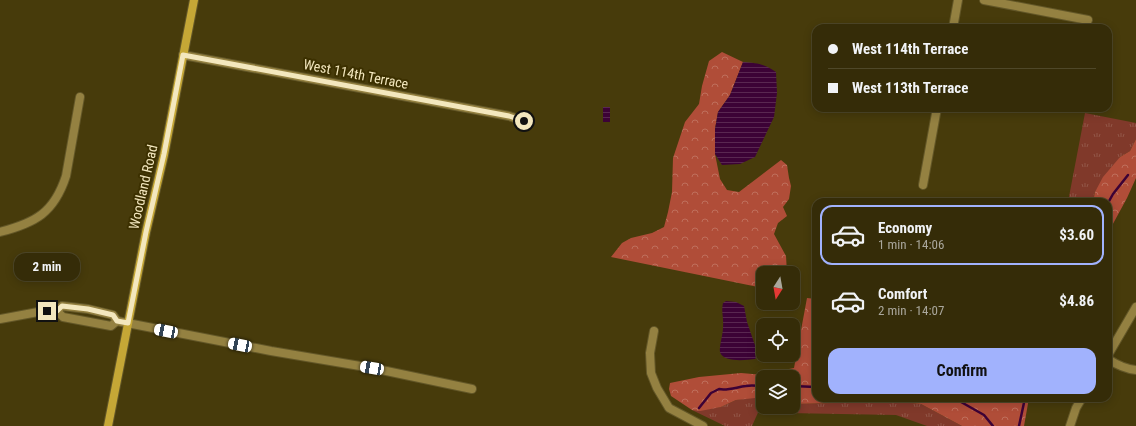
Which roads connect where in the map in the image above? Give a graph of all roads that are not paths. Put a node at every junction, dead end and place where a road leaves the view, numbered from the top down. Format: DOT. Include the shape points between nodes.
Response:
graph roads {
  1 [pos="194,0"];
  2 [pos="958,0"];
  3 [pos="984,0"];
  4 [pos="1088,20"];
  5 [pos="954,24"];
  6 [pos="183,55"];
  7 [pos="80,98"];
  8 [pos="937,112"];
  9 [pos="524,121"];
  10 [pos="922,185"];
  11 [pos="0,232"];
  12 [pos="1136,308"];
  13 [pos="57,311"];
  14 [pos="0,319"];
  15 [pos="117,321"];
  16 [pos="128,323"];
  17 [pos="654,331"];
  18 [pos="1112,347"];
  19 [pos="1112,362"];
  20 [pos="1136,370"];
  21 [pos="472,389"];
  22 [pos="1080,402"];
  23 [pos="108,426"];
  24 [pos="703,426"];
  25 [pos="1070,426"];
  1 -- 6 [label="main road, Woodland Road"];
  2 -- 5 [label="street"];
  3 -- 4 [label="street"];
  6 -- 9 [label="street, West 114th Terrace" via="509,116"];
  6 -- 16 [label="main road, Woodland Road"];
  7 -- 11 [label="street" via="66,176 59,193 41,215 18,227"];
  8 -- 10 [label="street"];
  12 -- 18 [label="street"];
  13 -- 14 [label="street"];
  13 -- 15 [label="street" via="63,317 111,326"];
  13 -- 15 [label="street" via="62,306 88,309 113,315"];
  15 -- 16 [label="street"];
  16 -- 21 [label="street"];
  16 -- 23 [label="main road, Woodland Road"];
  17 -- 24 [label="street" via="650,353 651,373 657,388 669,408"];
  19 -- 20 [label="street"];
  22 -- 25 [label="street"];
}
